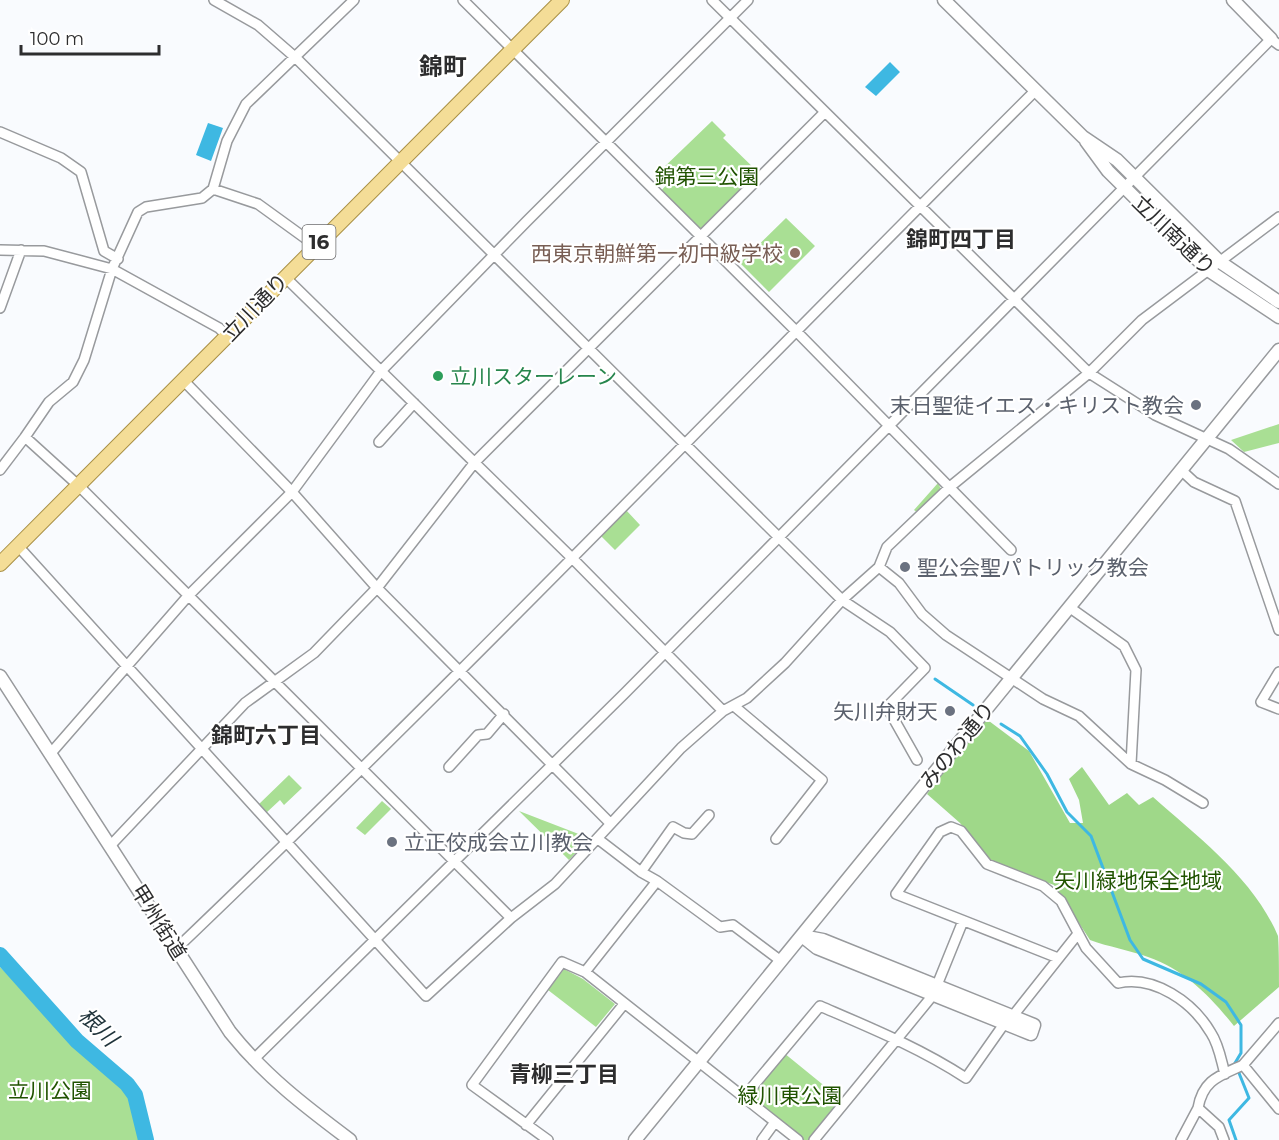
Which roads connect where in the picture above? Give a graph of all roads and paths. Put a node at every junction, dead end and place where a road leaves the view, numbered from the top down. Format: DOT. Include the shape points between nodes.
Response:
graph roads {
  1 [pos="214,0"];
  2 [pos="354,0"];
  3 [pos="463,0"];
  4 [pos="561,0"];
  5 [pos="712,0"];
  6 [pos="748,0"];
  7 [pos="944,0"];
  8 [pos="1233,0"];
  9 [pos="730,18"];
  10 [pos="1275,42"];
  11 [pos="512,49"];
  12 [pos="296,58"];
  13 [pos="1036,90"];
  14 [pos="825,112"];
  15 [pos="0,132"];
  16 [pos="1083,137"];
  17 [pos="607,144"];
  18 [pos="400,161"];
  19 [pos="1134,177"];
  20 [pos="1124,187"];
  21 [pos="213,189"];
  22 [pos="921,206"];
  23 [pos="1279,217"];
  24 [pos="702,237"];
  25 [pos="316,246"];
  26 [pos="0,250"];
  27 [pos="21,250"];
  28 [pos="495,256"];
  29 [pos="118,259"];
  30 [pos="1220,262"];
  31 [pos="112,269"];
  32 [pos="1208,270"];
  33 [pos="285,277"];
  34 [pos="1014,298"];
  35 [pos="1279,302"];
  36 [pos="0,308"];
  37 [pos="1279,317"];
  38 [pos="797,332"];
  39 [pos="227,336"];
  40 [pos="590,349"];
  41 [pos="1279,350"];
  42 [pos="381,371"];
  43 [pos="1089,372"];
  44 [pos="183,380"];
  45 [pos="414,404"];
  46 [pos="889,424"];
  47 [pos="25,437"];
  48 [pos="1207,439"];
  49 [pos="379,442"];
  50 [pos="686,444"];
  51 [pos="474,462"];
  52 [pos="0,470"];
  53 [pos="1181,470"];
  54 [pos="1279,484"];
  55 [pos="79,486"];
  56 [pos="951,486"];
  57 [pos="292,492"];
  58 [pos="778,537"];
  59 [pos="18,546"];
  60 [pos="1011,550"];
  61 [pos="573,559"];
  62 [pos="0,564"];
  63 [pos="879,567"];
  64 [pos="377,588"];
  65 [pos="188,596"];
  66 [pos="842,600"];
  67 [pos="1070,607"];
  68 [pos="1279,630"];
  69 [pos="666,651"];
  70 [pos="128,668"];
  71 [pos="459,670"];
  72 [pos="1279,672"];
  73 [pos="0,676"];
  74 [pos="1011,678"];
  75 [pos="275,681"];
  76 [pos="734,706"];
  77 [pos="1279,709"];
  78 [pos="723,711"];
  79 [pos="504,714"];
  80 [pos="201,748"];
  81 [pos="51,753"];
  82 [pos="917,760"];
  83 [pos="552,764"];
  84 [pos="1131,764"];
  85 [pos="449,767"];
  86 [pos="362,768"];
  87 [pos="1203,803"];
  88 [pos="709,815"];
  89 [pos="610,823"];
  90 [pos="598,839"];
  91 [pos="776,839"];
  92 [pos="286,844"];
  93 [pos="110,846"];
  94 [pos="454,861"];
  95 [pos="640,872"];
  96 [pos="657,881"];
  97 [pos="511,918"];
  98 [pos="963,921"];
  99 [pos="1077,935"];
  100 [pos="802,936"];
  101 [pos="375,940"];
  102 [pos="176,950"];
  103 [pos="1058,958"];
  104 [pos="781,961"];
  105 [pos="585,972"];
  106 [pos="936,991"];
  107 [pos="624,1004"];
  108 [pos="1008,1021"];
  109 [pos="1279,1023"];
  110 [pos="897,1038"];
  111 [pos="253,1060"];
  112 [pos="700,1061"];
  113 [pos="1243,1066"];
  114 [pos="1228,1072"];
  115 [pos="744,1097"];
  116 [pos="1198,1108"];
  117 [pos="1279,1109"];
  118 [pos="775,1122"];
  119 [pos="526,1125"];
  120 [pos="346,1139"];
  121 [pos="548,1140"];
  122 [pos="635,1140"];
  123 [pos="762,1140"];
  124 [pos="798,1140"];
  125 [pos="814,1140"];
  126 [pos="1180,1140"];
  127 [pos="1224,1140"];
  1 -- 12 [label="street" via="258,25"];
  2 -- 12 [label="street"];
  3 -- 11 [label="street"];
  4 -- 11 [label="main road, 立川通り / 16"];
  5 -- 9 [label="street"];
  6 -- 9 [label="street"];
  7 -- 13 [label="street, 立川南通り"];
  8 -- 10 [label="street"];
  9 -- 14 [label="street"];
  9 -- 17 [label="street"];
  10 -- 19 [label="street"];
  11 -- 17 [label="street"];
  11 -- 18 [label="main road, 立川通り / 16"];
  12 -- 18 [label="street"];
  12 -- 21 [label="street" via="246,104 227,141"];
  13 -- 16 [label="street, 立川南通り"];
  13 -- 22 [label="street"];
  14 -- 22 [label="street"];
  14 -- 24 [label="street"];
  15 -- 29 [label="street" via="61,158 81,172 104,251"];
  16 -- 19 [label="street, 立川南通り"];
  16 -- 20 [label="street, 立川南通り"];
  17 -- 24 [label="street"];
  17 -- 28 [label="street"];
  18 -- 25 [label="main road, 立川通り / 16"];
  18 -- 28 [label="street"];
  19 -- 20 [label="street"];
  19 -- 30 [label="street, 立川南通り"];
  20 -- 32 [label="street, 立川南通り"];
  20 -- 34 [label="street"];
  21 -- 25 [label="street" via="258,204"];
  21 -- 29 [label="street" via="201,198 146,207 138,212"];
  22 -- 34 [label="street"];
  22 -- 38 [label="street"];
  23 -- 30 [label="street"];
  24 -- 38 [label="street"];
  24 -- 40 [label="street"];
  25 -- 33 [label="main road, 立川通り / 16"];
  26 -- 27 [label="street"];
  27 -- 31 [label="street" via="44,251"];
  27 -- 36 [label="street"];
  28 -- 40 [label="street"];
  28 -- 42 [label="street"];
  29 -- 31 [label="street"];
  30 -- 32 [label="street"];
  30 -- 35 [label="street, 立川南通り"];
  31 -- 39 [label="street" via="219,327"];
  31 -- 47 [label="street" via="84,360 73,381 49,402"];
  32 -- 37 [label="street, 立川南通り"];
  32 -- 43 [label="street" via="1142,320"];
  33 -- 39 [label="main road, 立川通り / 16"];
  33 -- 42 [label="street"];
  34 -- 43 [label="street"];
  34 -- 46 [label="street"];
  38 -- 46 [label="street"];
  38 -- 50 [label="street"];
  39 -- 44 [label="main road, 立川通り / 16"];
  40 -- 50 [label="street"];
  40 -- 51 [label="street"];
  41 -- 48 [label="street, みのわ通り"];
  42 -- 45 [label="street"];
  42 -- 57 [label="street"];
  43 -- 48 [label="street" via="1155,415"];
  43 -- 56 [label="street"];
  44 -- 55 [label="main road, 立川通り / 16"];
  44 -- 57 [label="street"];
  45 -- 49 [label="street"];
  45 -- 51 [label="street"];
  46 -- 56 [label="street"];
  46 -- 58 [label="street"];
  47 -- 52 [label="street"];
  47 -- 55 [label="street"];
  48 -- 53 [label="street, みのわ通り"];
  48 -- 54 [label="street" via="1229,449"];
  50 -- 58 [label="street"];
  50 -- 61 [label="street"];
  51 -- 61 [label="street"];
  51 -- 64 [label="street"];
  53 -- 67 [label="street, みのわ通り"];
  53 -- 68 [label="street" via="1194,482 1235,501"];
  55 -- 59 [label="main road, 立川通り / 16"];
  55 -- 65 [label="street"];
  56 -- 60 [label="street"];
  56 -- 63 [label="street" via="887,547"];
  57 -- 64 [label="street"];
  57 -- 65 [label="street"];
  58 -- 66 [label="street"];
  58 -- 69 [label="street"];
  59 -- 62 [label="main road, 立川通り / 16"];
  59 -- 70 [label="street"];
  61 -- 69 [label="street"];
  61 -- 71 [label="street"];
  63 -- 66 [label="street"];
  63 -- 74 [label="street" via="899,583 934,626"];
  64 -- 71 [label="street"];
  64 -- 75 [label="street" via="314,653"];
  65 -- 70 [label="street"];
  65 -- 75 [label="street"];
  66 -- 76 [label="street" via="785,663"];
  66 -- 82 [label="street" via="890,632 925,668 887,707"];
  67 -- 74 [label="street, みのわ通り"];
  67 -- 84 [label="street" via="1124,646 1136,670"];
  69 -- 78 [label="street"];
  69 -- 83 [label="street"];
  70 -- 80 [label="street"];
  70 -- 81 [label="street"];
  71 -- 79 [label="street"];
  71 -- 86 [label="street"];
  72 -- 77 [label="street" via="1261,702"];
  73 -- 81 [label="street, 甲州街道"];
  74 -- 84 [label="street" via="1079,717"];
  74 -- 100 [label="street, みのわ通り"];
  75 -- 80 [label="street" via="245,703"];
  75 -- 86 [label="street"];
  76 -- 78 [label="street"];
  76 -- 91 [label="street" via="822,780"];
  78 -- 89 [label="street" via="652,776"];
  79 -- 83 [label="street"];
  79 -- 85 [label="street"];
  80 -- 92 [label="street"];
  80 -- 93 [label="street"];
  81 -- 93 [label="street, 甲州街道"];
  83 -- 89 [label="street"];
  83 -- 94 [label="street"];
  84 -- 87 [label="street"];
  86 -- 92 [label="street"];
  86 -- 94 [label="street"];
  88 -- 95 [label="street" via="692,834 674,827"];
  89 -- 90 [label="street"];
  90 -- 95 [label="street"];
  90 -- 97 [label="street" via="555,884"];
  92 -- 101 [label="street"];
  92 -- 102 [label="street"];
  93 -- 102 [label="street, 甲州街道"];
  94 -- 97 [label="street"];
  94 -- 101 [label="street"];
  95 -- 96 [label="street"];
  96 -- 104 [label="street" via="720,927 733,925"];
  96 -- 105 [label="street"];
  97 -- 101 [label="street" via="426,996"];
  98 -- 99 [label="street" via="896,894 940,832 951,827 962,831 987,864 1043,886 1061,901"];
  98 -- 103 [label="street"];
  98 -- 106 [label="street"];
  99 -- 103 [label="street"];
  99 -- 114 [label="street" via="1118,983 1138,980 1171,992 1195,1013 1212,1033"];
  100 -- 104 [label="street, みのわ通り"];
  100 -- 106 [label="street" via="822,940"];
  101 -- 111 [label="street"];
  102 -- 111 [label="street, 甲州街道"];
  103 -- 108 [label="street"];
  104 -- 112 [label="street, みのわ通り"];
  105 -- 107 [label="street"];
  105 -- 119 [label="street" via="562,962 472,1085"];
  106 -- 108 [label="street"];
  106 -- 110 [label="street"];
  107 -- 112 [label="street"];
  107 -- 119 [label="street"];
  108 -- 110 [label="street" via="966,1078"];
  109 -- 113 [label="street"];
  110 -- 115 [label="street" via="820,1006"];
  110 -- 125 [label="street"];
  111 -- 120 [label="street, 甲州街道"];
  112 -- 115 [label="street"];
  112 -- 122 [label="street, みのわ通り"];
  113 -- 114 [label="street"];
  113 -- 117 [label="street"];
  114 -- 116 [label="street" via="1201,1092"];
  115 -- 118 [label="street"];
  116 -- 126 [label="street"];
  116 -- 127 [label="street" via="1219,1126"];
  118 -- 123 [label="street"];
  118 -- 124 [label="street"];
  119 -- 121 [label="street"];
}
